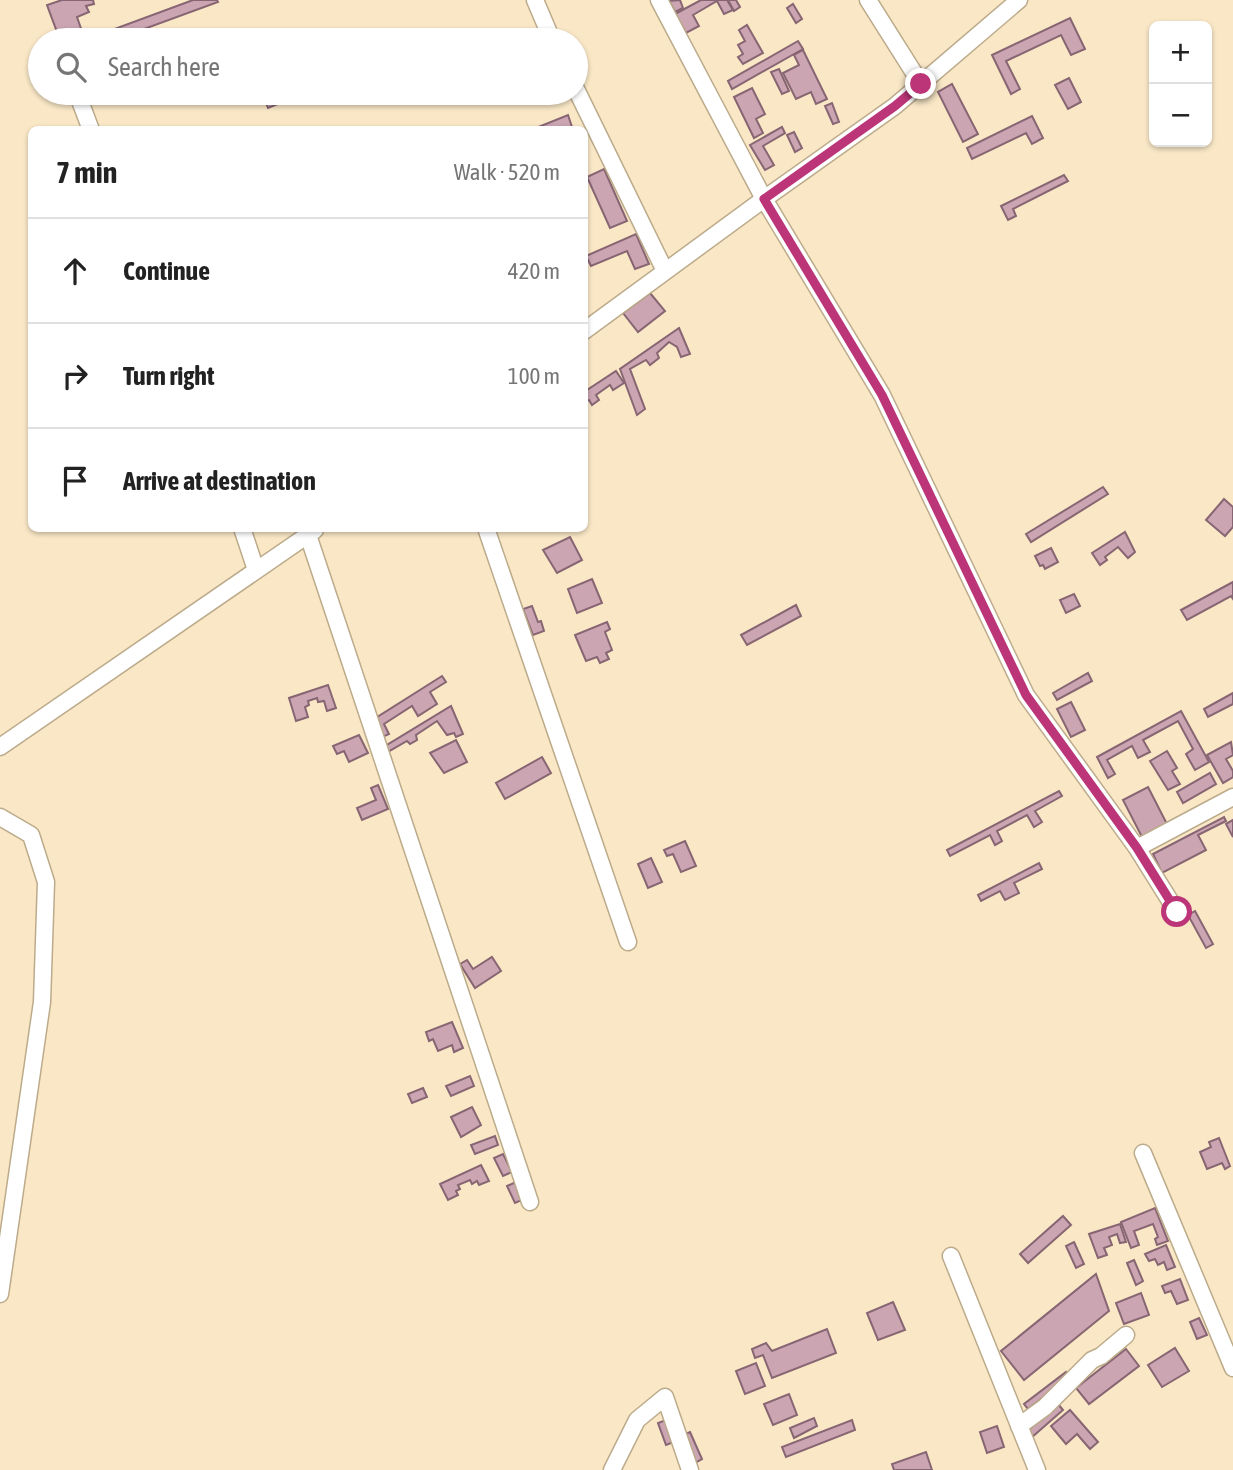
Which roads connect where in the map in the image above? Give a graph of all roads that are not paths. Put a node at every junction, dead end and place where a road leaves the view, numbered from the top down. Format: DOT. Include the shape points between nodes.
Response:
graph roads {
  1 [pos="535,0"];
  2 [pos="659,0"];
  3 [pos="868,0"];
  4 [pos="1019,0"];
  5 [pos="547,28"];
  6 [pos="921,84"];
  7 [pos="82,105"];
  8 [pos="584,105"];
  9 [pos="89,126"];
  10 [pos="764,199"];
  11 [pos="665,271"];
  12 [pos="588,328"];
  13 [pos="243,532"];
  14 [pos="312,532"];
  15 [pos="487,532"];
  16 [pos="256,570"];
  17 [pos="0,747"];
  18 [pos="1233,797"];
  19 [pos="0,817"];
  20 [pos="1137,848"];
  21 [pos="1177,912"];
  22 [pos="628,942"];
  23 [pos="1143,1153"];
  24 [pos="530,1202"];
  25 [pos="951,1256"];
  26 [pos="0,1294"];
  27 [pos="1126,1335"];
  28 [pos="1233,1368"];
  29 [pos="1019,1426"];
  30 [pos="612,1470"];
  31 [pos="690,1470"];
  32 [pos="1037,1470"];
  1 -- 5 [label="street"];
  2 -- 10 [label="street"];
  3 -- 6 [label="street"];
  4 -- 6 [label="street"];
  6 -- 10 [label="street"];
  7 -- 9 [label="street"];
  8 -- 11 [label="street"];
  10 -- 11 [label="street"];
  10 -- 20 [label="street" via="882,395 1026,695"];
  11 -- 12 [label="street"];
  13 -- 16 [label="street"];
  14 -- 16 [label="street"];
  14 -- 24 [label="street"];
  15 -- 22 [label="street"];
  16 -- 17 [label="street"];
  18 -- 20 [label="street"];
  19 -- 26 [label="street" via="31,835 46,882 42,1002"];
  20 -- 21 [label="street"];
  23 -- 28 [label="street"];
  25 -- 29 [label="street"];
  27 -- 29 [label="street"];
  29 -- 32 [label="street"];
  30 -- 31 [label="street" via="637,1420 664,1397"];
}
